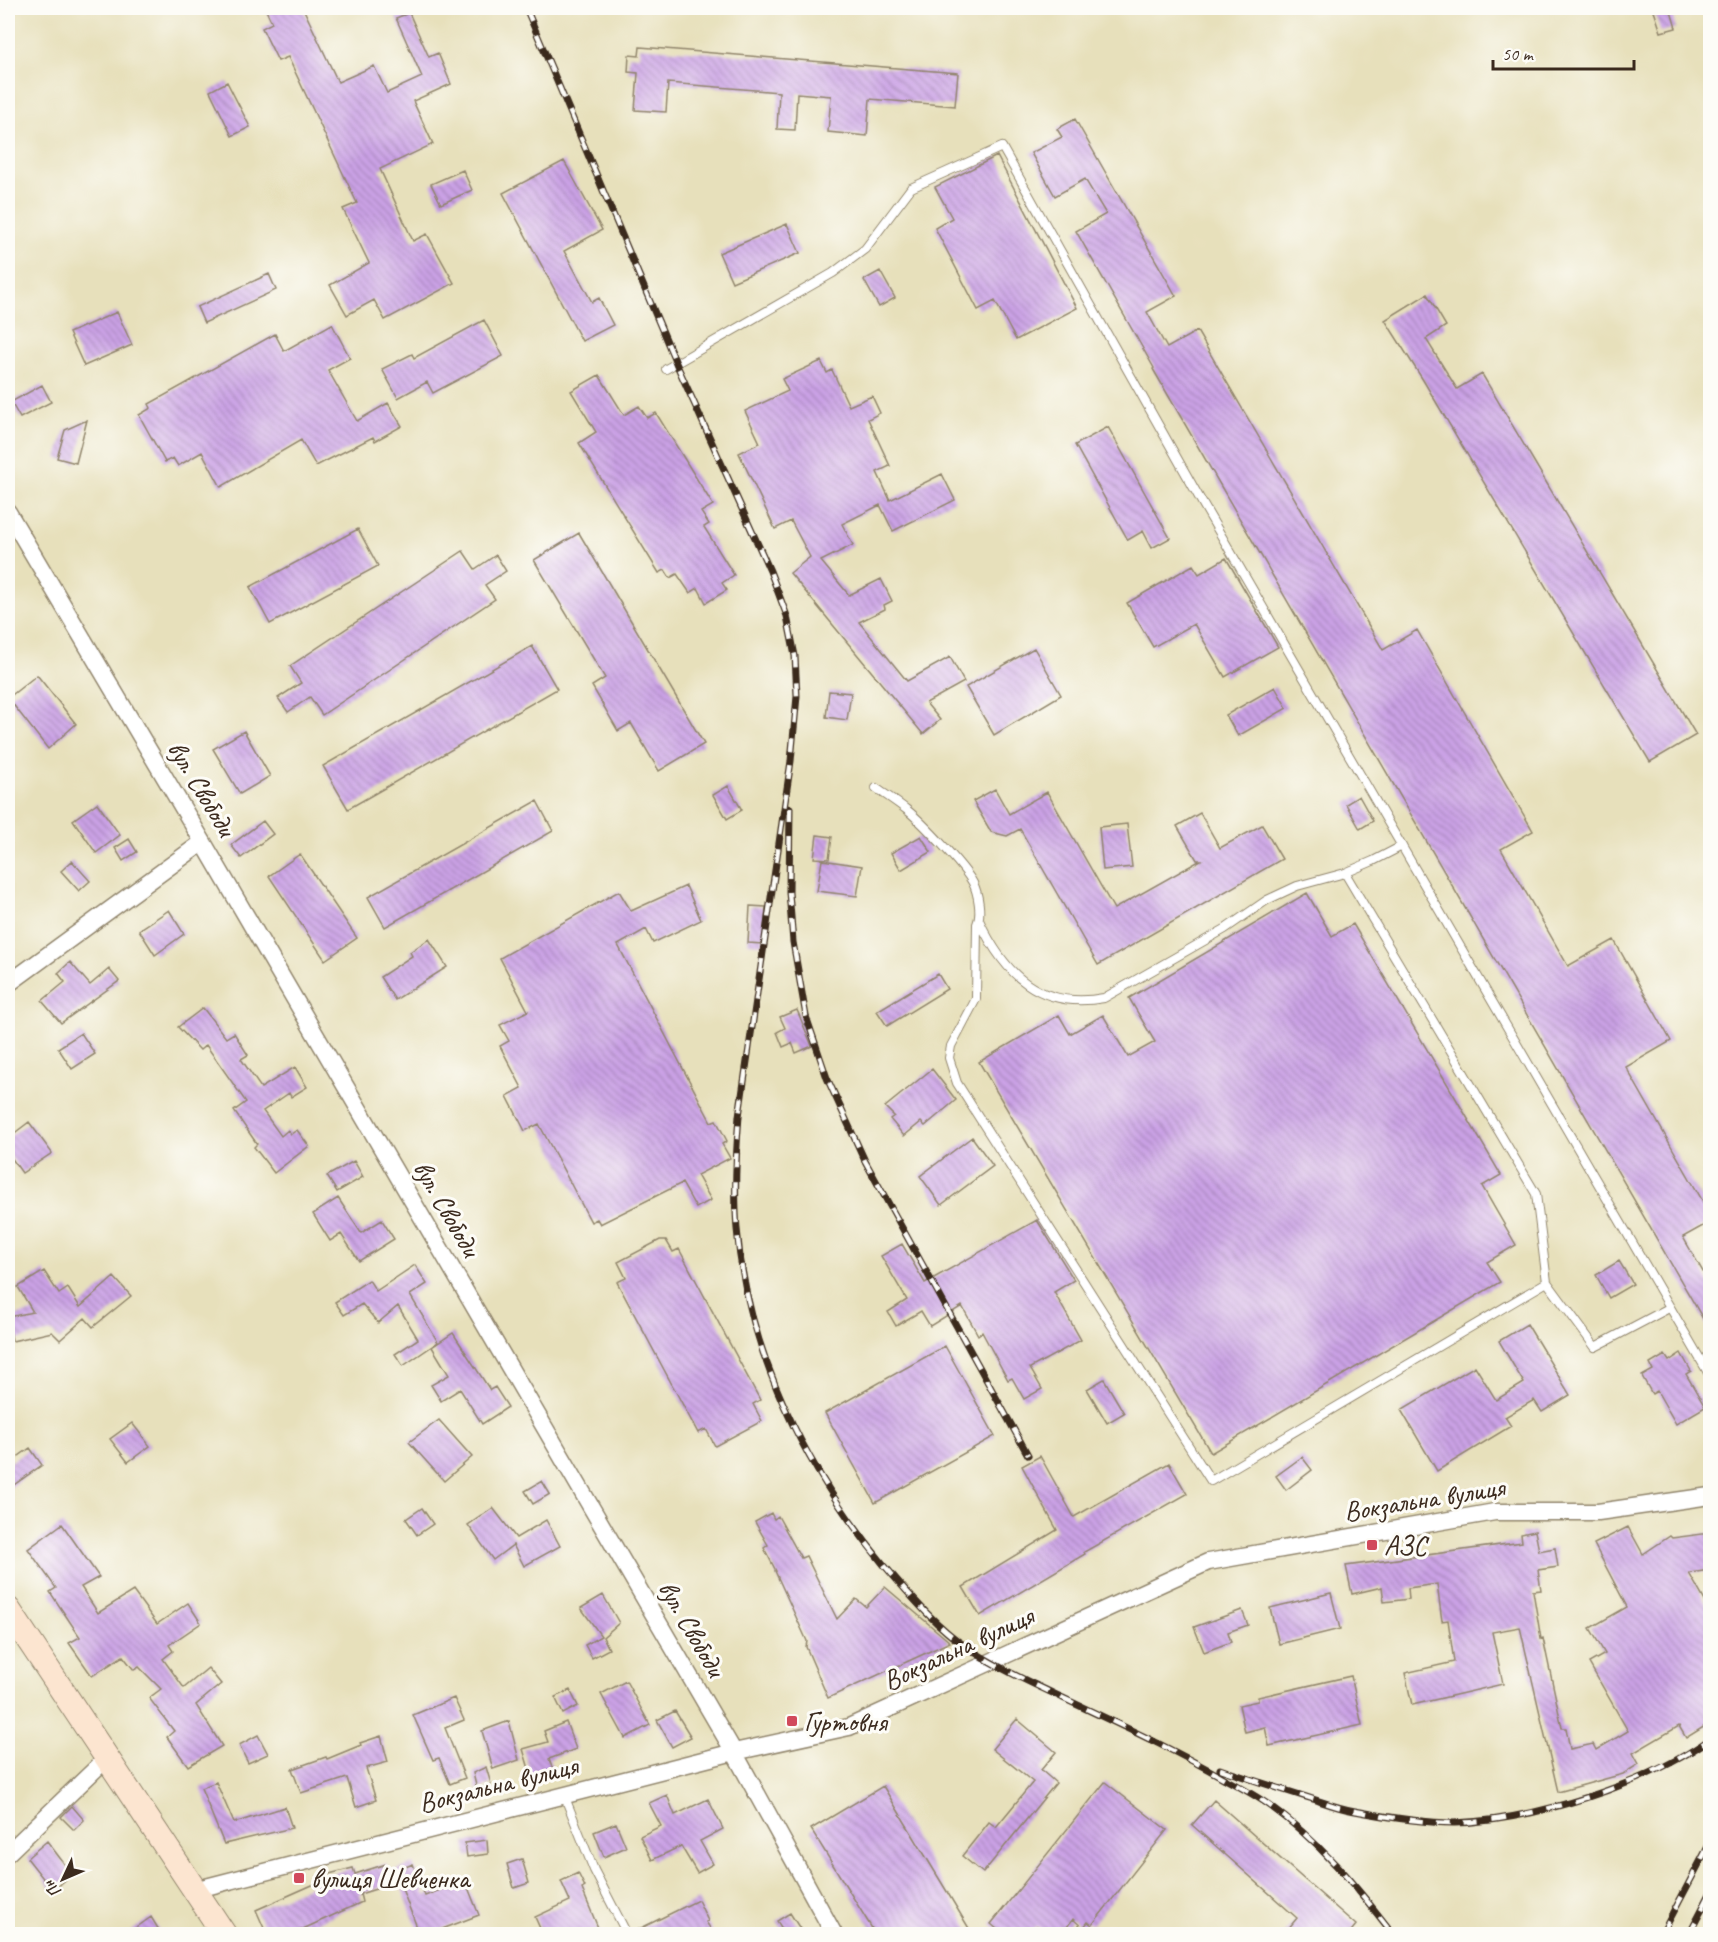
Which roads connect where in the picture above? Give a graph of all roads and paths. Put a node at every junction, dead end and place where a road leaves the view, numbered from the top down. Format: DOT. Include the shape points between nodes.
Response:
graph roads {
  1 [pos="666,369"];
  2 [pos="8,512"];
  3 [pos="876,788"];
  4 [pos="203,842"];
  5 [pos="1402,846"];
  6 [pos="1345,873"];
  7 [pos="979,920"];
  8 [pos="8,984"];
  9 [pos="1547,1282"];
  10 [pos="1669,1308"];
  11 [pos="1710,1376"];
  12 [pos="1710,1496"];
  13 [pos="8,1609"];
  14 [pos="734,1752"];
  15 [pos="107,1758"];
  16 [pos="564,1796"];
  17 [pos="8,1854"];
  18 [pos="194,1890"];
  19 [pos="224,1935"];
  20 [pos="627,1935"];
  21 [pos="834,1935"];
  1 -- 5 [label="lane" via="833,273 866,249 911,189 1002,147"];
  2 -- 4 [label="street, вул. Свободи"];
  3 -- 7 [label="lane" via="909,811 965,872 974,884"];
  4 -- 8 [label="street"];
  4 -- 14 [label="street, вул. Свободи"];
  5 -- 6 [label="lane"];
  5 -- 10 [label="lane"];
  6 -- 7 [label="lane" via="1297,886 1267,900 1225,930 1114,993 1088,1001 1051,997 1018,978 989,942"];
  6 -- 9 [label="lane" via="1536,1194"];
  7 -- 9 [label="lane" via="976,999 951,1047 951,1069 1211,1481"];
  9 -- 10 [label="lane" via="1595,1347"];
  10 -- 11 [label="lane"];
  12 -- 14 [label="street, Вокзальна вулиця" via="1598,1512 1495,1512 1208,1562 849,1727"];
  13 -- 15 [label="street"];
  14 -- 16 [label="street, Вокзальна вулиця"];
  14 -- 21 [label="street, вул. Свободи"];
  15 -- 17 [label="street"];
  15 -- 18 [label="street"];
  16 -- 18 [label="street, Вокзальна вулиця"];
  16 -- 20 [label="lane" via="594,1870"];
  18 -- 19 [label="street"];
}
